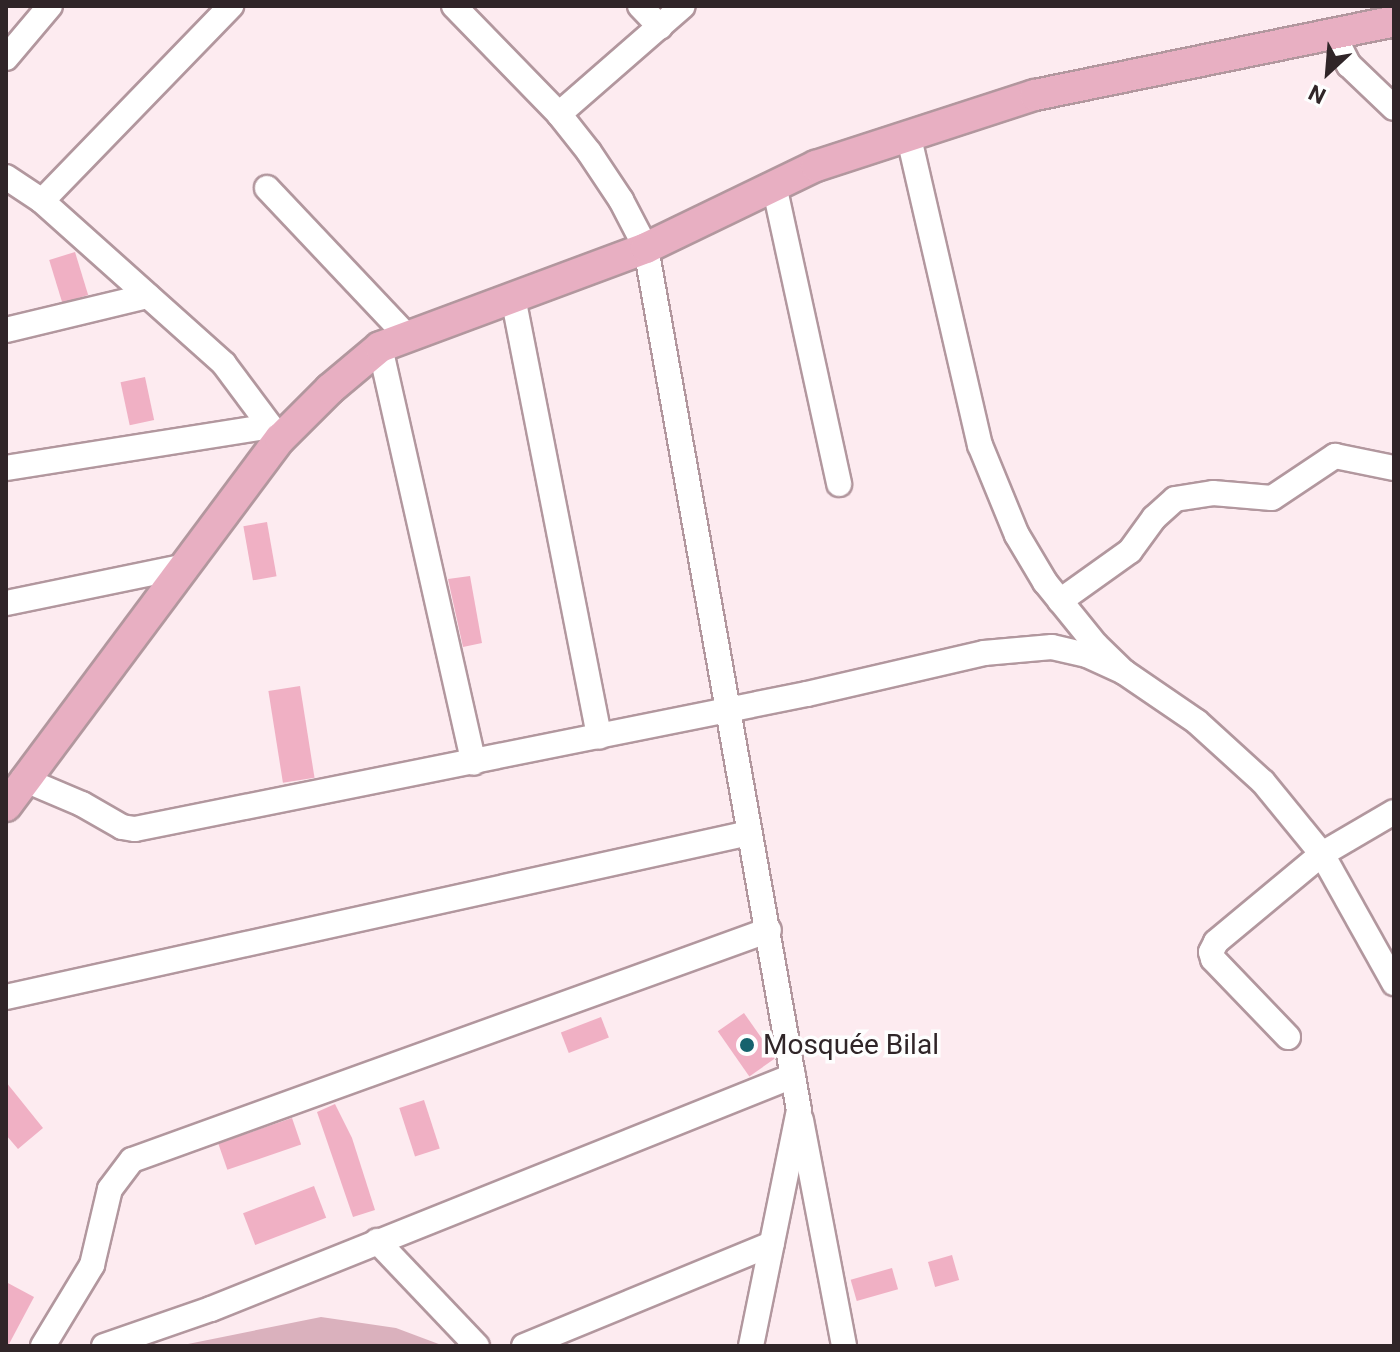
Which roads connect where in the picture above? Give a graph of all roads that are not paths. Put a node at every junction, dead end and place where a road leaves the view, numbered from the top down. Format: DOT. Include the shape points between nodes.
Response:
graph roads {
  1 [pos="50,6"];
  2 [pos="231,6"];
  3 [pos="454,6"];
  4 [pos="640,6"];
  5 [pos="683,6"];
  6 [pos="1394,21"];
  7 [pos="660,27"];
  8 [pos="15,31"];
  9 [pos="1333,34"];
  10 [pos="6,58"];
  11 [pos="1394,108"];
  12 [pos="559,114"];
  13 [pos="909,138"];
  14 [pos="6,177"];
  15 [pos="774,185"];
  16 [pos="267,188"];
  17 [pos="42,201"];
  18 [pos="646,248"];
  19 [pos="148,296"];
  20 [pos="513,297"];
  21 [pos="6,330"];
  22 [pos="394,342"];
  23 [pos="275,432"];
  24 [pos="6,468"];
  25 [pos="1394,468"];
  26 [pos="839,484"];
  27 [pos="186,566"];
  28 [pos="1060,601"];
  29 [pos="6,603"];
  30 [pos="1124,672"];
  31 [pos="729,709"];
  32 [pos="599,737"];
  33 [pos="474,763"];
  34 [pos="23,779"];
  35 [pos="6,806"];
  36 [pos="1394,812"];
  37 [pos="749,833"];
  38 [pos="1322,854"];
  39 [pos="769,930"];
  40 [pos="1394,983"];
  41 [pos="6,997"];
  42 [pos="1288,1037"];
  43 [pos="793,1076"];
  44 [pos="799,1110"];
  45 [pos="377,1241"];
  46 [pos="772,1244"];
  47 [pos="43,1346"];
  48 [pos="104,1346"];
  49 [pos="477,1346"];
  50 [pos="524,1346"];
  51 [pos="751,1346"];
  52 [pos="844,1346"];
  1 -- 8 [label="street"];
  2 -- 17 [label="street"];
  3 -- 12 [label="street"];
  4 -- 7 [label="street"];
  5 -- 7 [label="street"];
  6 -- 9 [label="main road"];
  7 -- 12 [label="street"];
  8 -- 10 [label="street"];
  9 -- 11 [label="street" via="1353,71"];
  9 -- 13 [label="main road" via="1035,95"];
  12 -- 18 [label="street" via="621,200"];
  13 -- 15 [label="main road" via="816,166"];
  13 -- 28 [label="street" via="980,445 1017,535"];
  14 -- 17 [label="street"];
  15 -- 18 [label="main road"];
  15 -- 26 [label="street"];
  16 -- 22 [label="street"];
  17 -- 19 [label="street"];
  18 -- 20 [label="main road"];
  18 -- 31 [label="street"];
  19 -- 21 [label="street"];
  19 -- 23 [label="street" via="224,364"];
  20 -- 22 [label="main road"];
  20 -- 32 [label="street"];
  22 -- 23 [label="main road"];
  22 -- 33 [label="street"];
  23 -- 24 [label="street"];
  23 -- 27 [label="main road"];
  25 -- 28 [label="street" via="1335,456 1272,498 1213,493 1175,499 1130,551"];
  27 -- 29 [label="street"];
  27 -- 34 [label="main road"];
  28 -- 30 [label="street"];
  30 -- 31 [label="street" via="1070,650 1024,647"];
  30 -- 38 [label="street" via="1223,744 1263,782"];
  31 -- 32 [label="street"];
  31 -- 37 [label="street"];
  32 -- 33 [label="street"];
  33 -- 34 [label="street" via="135,829"];
  34 -- 35 [label="main road"];
  36 -- 38 [label="street"];
  37 -- 39 [label="street"];
  37 -- 41 [label="street"];
  38 -- 40 [label="street"];
  38 -- 42 [label="street" via="1216,942 1211,952"];
  39 -- 43 [label="street"];
  39 -- 47 [label="street" via="132,1160 106,1200 92,1265"];
  43 -- 44 [label="street"];
  43 -- 45 [label="street"];
  44 -- 46 [label="street"];
  44 -- 52 [label="street"];
  45 -- 48 [label="street"];
  45 -- 49 [label="street"];
  46 -- 50 [label="street"];
  46 -- 51 [label="street"];
}
